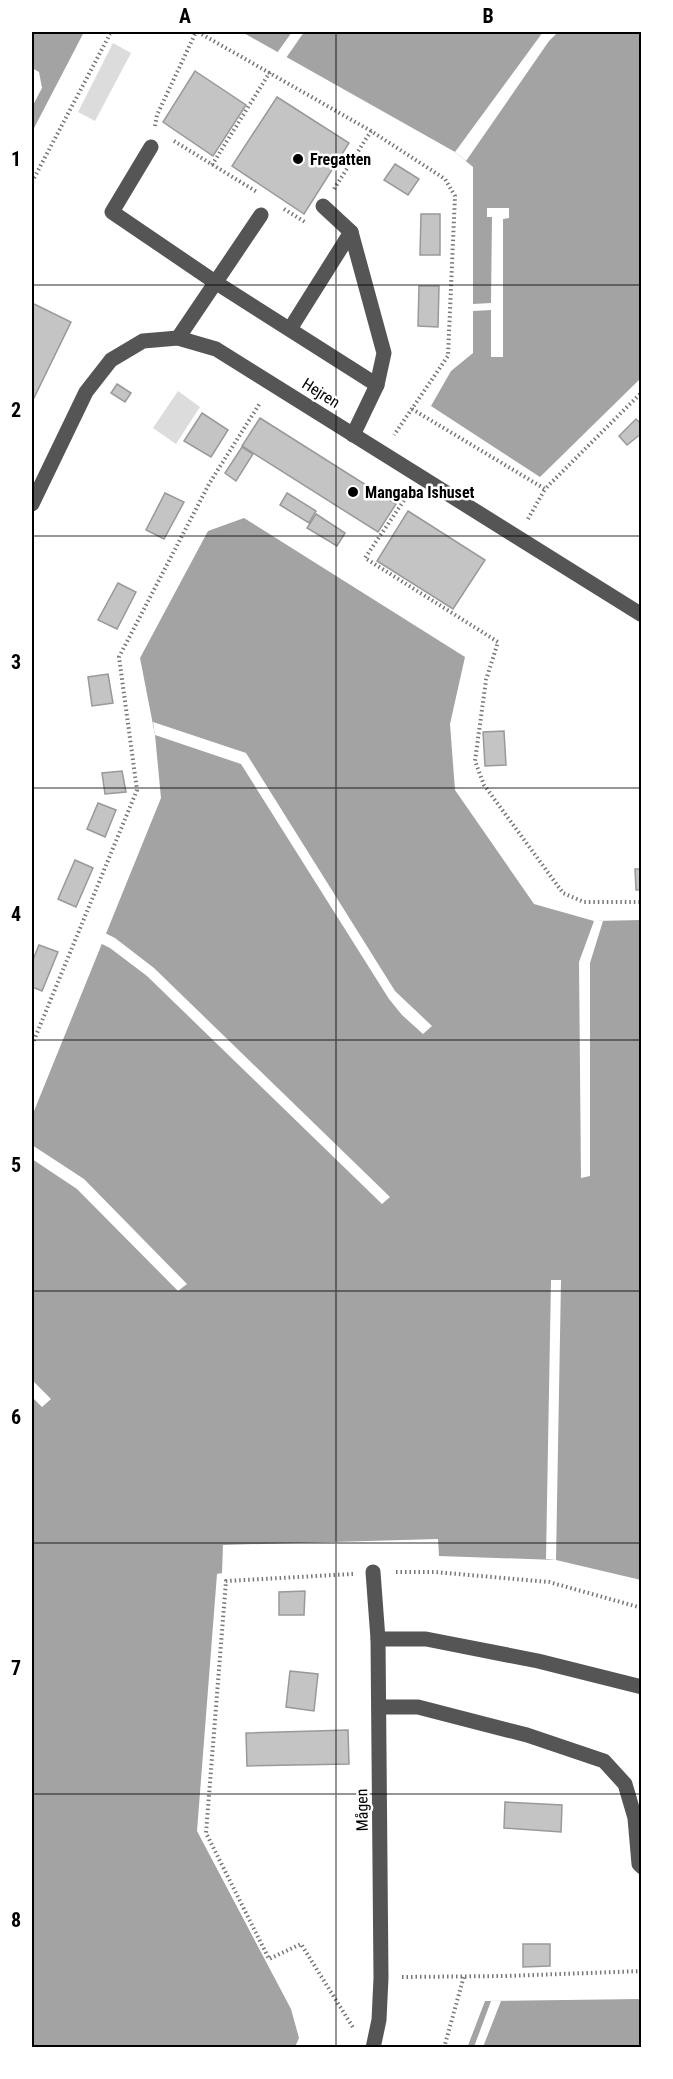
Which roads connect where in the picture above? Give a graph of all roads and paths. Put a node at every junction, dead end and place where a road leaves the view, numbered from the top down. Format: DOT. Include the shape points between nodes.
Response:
graph roads {
  1 [pos="114,32"];
  2 [pos="197,32"];
  3 [pos="270,72"];
  4 [pos="371,131"];
  5 [pos="174,141"];
  6 [pos="151,147"];
  7 [pos="212,165"];
  8 [pos="32,182"];
  9 [pos="259,193"];
  10 [pos="277,204"];
  11 [pos="322,206"];
  12 [pos="261,214"];
  13 [pos="351,232"];
  14 [pos="215,282"];
  15 [pos="290,329"];
  16 [pos="178,338"];
  17 [pos="272,384"];
  18 [pos="377,385"];
  19 [pos="642,392"];
  20 [pos="412,409"];
  21 [pos="353,435"];
  22 [pos="382,453"];
  23 [pos="420,477"];
  24 [pos="545,489"];
  25 [pos="32,504"];
  26 [pos="518,537"];
  27 [pos="642,615"];
  28 [pos="642,902"];
  29 [pos="32,1045"];
  30 [pos="373,1572"];
  31 [pos="642,1608"];
  32 [pos="378,1639"];
  33 [pos="642,1687"];
  34 [pos="379,1707"];
  35 [pos="642,1867"];
  36 [pos="642,1971"];
  37 [pos="464,1976"];
  38 [pos="381,1978"];
  39 [pos="360,2038"];
  40 [pos="373,2048"];
  41 [pos="444,2048"];
  1 -- 8 [label="path"];
  2 -- 3 [label="path"];
  2 -- 6 [label="path" via="157,115"];
  3 -- 4 [label="path"];
  3 -- 7 [label="path"];
  4 -- 11 [label="path"];
  4 -- 20 [label="path" via="445,179 455,196 448,356"];
  5 -- 7 [label="path"];
  6 -- 14 [label="street" via="112,212"];
  7 -- 9 [label="path"];
  10 -- 11 [label="path" via="310,225"];
  11 -- 13 [label="street"];
  12 -- 14 [label="street"];
  13 -- 15 [label="street"];
  13 -- 18 [label="street" via="384,352"];
  14 -- 15 [label="street"];
  14 -- 16 [label="street"];
  15 -- 18 [label="street"];
  16 -- 17 [label="street, Hejren" via="216,349"];
  16 -- 25 [label="street, Hejren" via="143,341 111,360 86,392"];
  17 -- 21 [label="street, Hejren"];
  17 -- 29 [label="path" via="208,484 118,657 137,790"];
  18 -- 21 [label="street"];
  19 -- 24 [label="path"];
  20 -- 22 [label="path"];
  20 -- 24 [label="path"];
  21 -- 22 [label="street, Hejren"];
  22 -- 23 [label="street, Hejren"];
  23 -- 26 [label="street, Hejren"];
  23 -- 28 [label="path" via="365,558 498,642 486,680 475,760 484,786 563,893 584,902"];
  24 -- 26 [label="path"];
  26 -- 27 [label="street, Hejren"];
  30 -- 31 [label="path" via="435,1572 549,1582"];
  30 -- 32 [label="street, Mågen"];
  30 -- 39 [label="path" via="226,1581 206,1833 269,1959 301,1944"];
  32 -- 33 [label="street" via="426,1640 538,1661"];
  32 -- 34 [label="street, Mågen"];
  34 -- 35 [label="street" via="418,1707 527,1735 604,1761 625,1784"];
  34 -- 38 [label="street, Mågen"];
  36 -- 37 [label="path"];
  37 -- 38 [label="path"];
  37 -- 41 [label="path"];
  38 -- 40 [label="street, Mågen"];
}
